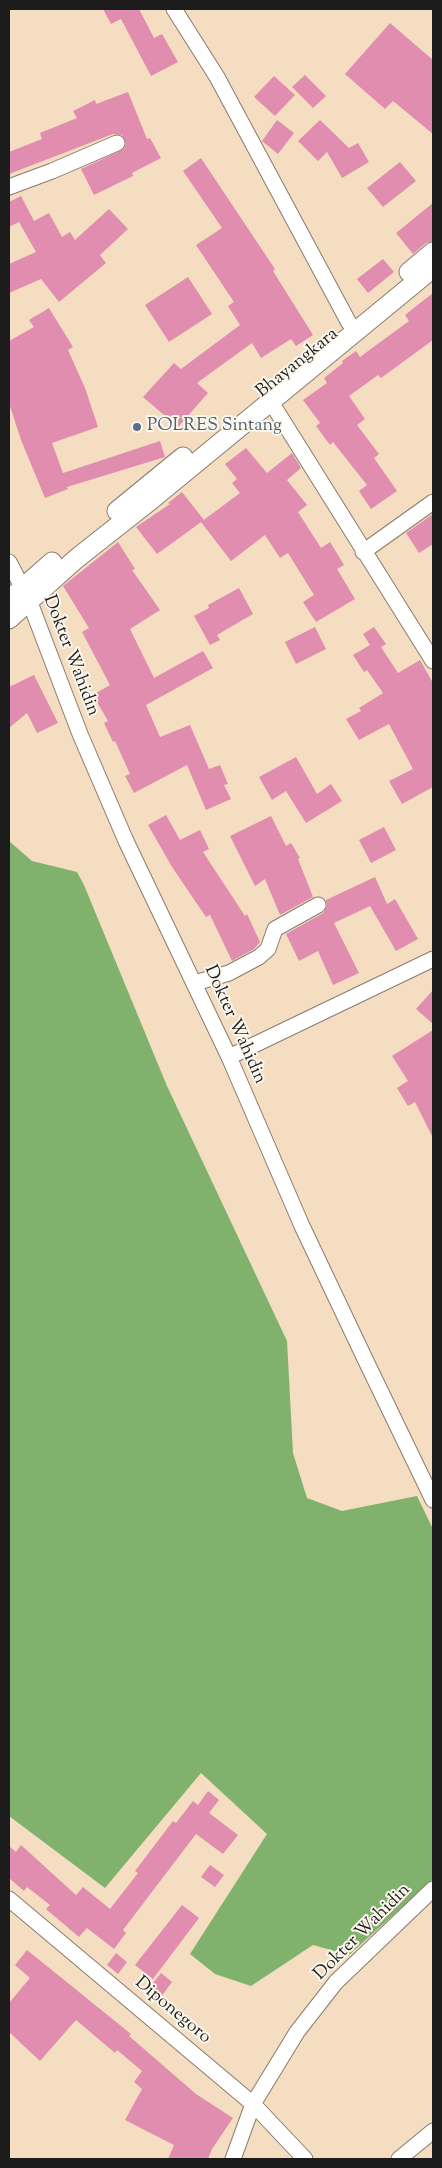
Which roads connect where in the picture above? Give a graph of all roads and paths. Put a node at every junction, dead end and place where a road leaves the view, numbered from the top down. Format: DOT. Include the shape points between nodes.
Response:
graph roads {
  1 [pos="174,9"];
  2 [pos="117,143"];
  3 [pos="9,187"];
  4 [pos="433,252"];
  5 [pos="433,268"];
  6 [pos="349,322"];
  7 [pos="271,402"];
  8 [pos="433,502"];
  9 [pos="363,552"];
  10 [pos="9,562"];
  11 [pos="20,596"];
  12 [pos="9,619"];
  13 [pos="433,661"];
  14 [pos="318,905"];
  15 [pos="433,959"];
  16 [pos="195,983"];
  17 [pos="229,1057"];
  18 [pos="433,1500"];
  19 [pos="433,1889"];
  20 [pos="9,1899"];
  21 [pos="253,2104"];
  22 [pos="433,2131"];
  23 [pos="233,2159"];
  24 [pos="305,2159"];
  25 [pos="398,2159"];
  1 -- 6 [label="street" via="217,77"];
  2 -- 3 [label="street"];
  4 -- 6 [label="main road, Bhayangkara"];
  5 -- 7 [label="main road, Bhayangkara"];
  6 -- 11 [label="main road, Bhayangkara"];
  7 -- 9 [label="street"];
  7 -- 11 [label="main road, Bhayangkara" via="76,559"];
  8 -- 9 [label="street"];
  9 -- 13 [label="street"];
  10 -- 11 [label="street, Dokter Wahidin"];
  11 -- 12 [label="main road"];
  11 -- 16 [label="street, Dokter Wahidin" via="100,783"];
  14 -- 16 [label="street" via="275,928 268,949 247,965"];
  15 -- 17 [label="street"];
  16 -- 17 [label="street, Dokter Wahidin"];
  17 -- 18 [label="street, Dokter Wahidin" via="302,1226"];
  19 -- 21 [label="street, Dokter Wahidin" via="336,1982 297,2032"];
  20 -- 21 [label="street, Diponegoro"];
  21 -- 23 [label="street, Dokter Wahidin"];
  21 -- 24 [label="street, Diponegoro"];
  22 -- 25 [label="street"];
}
